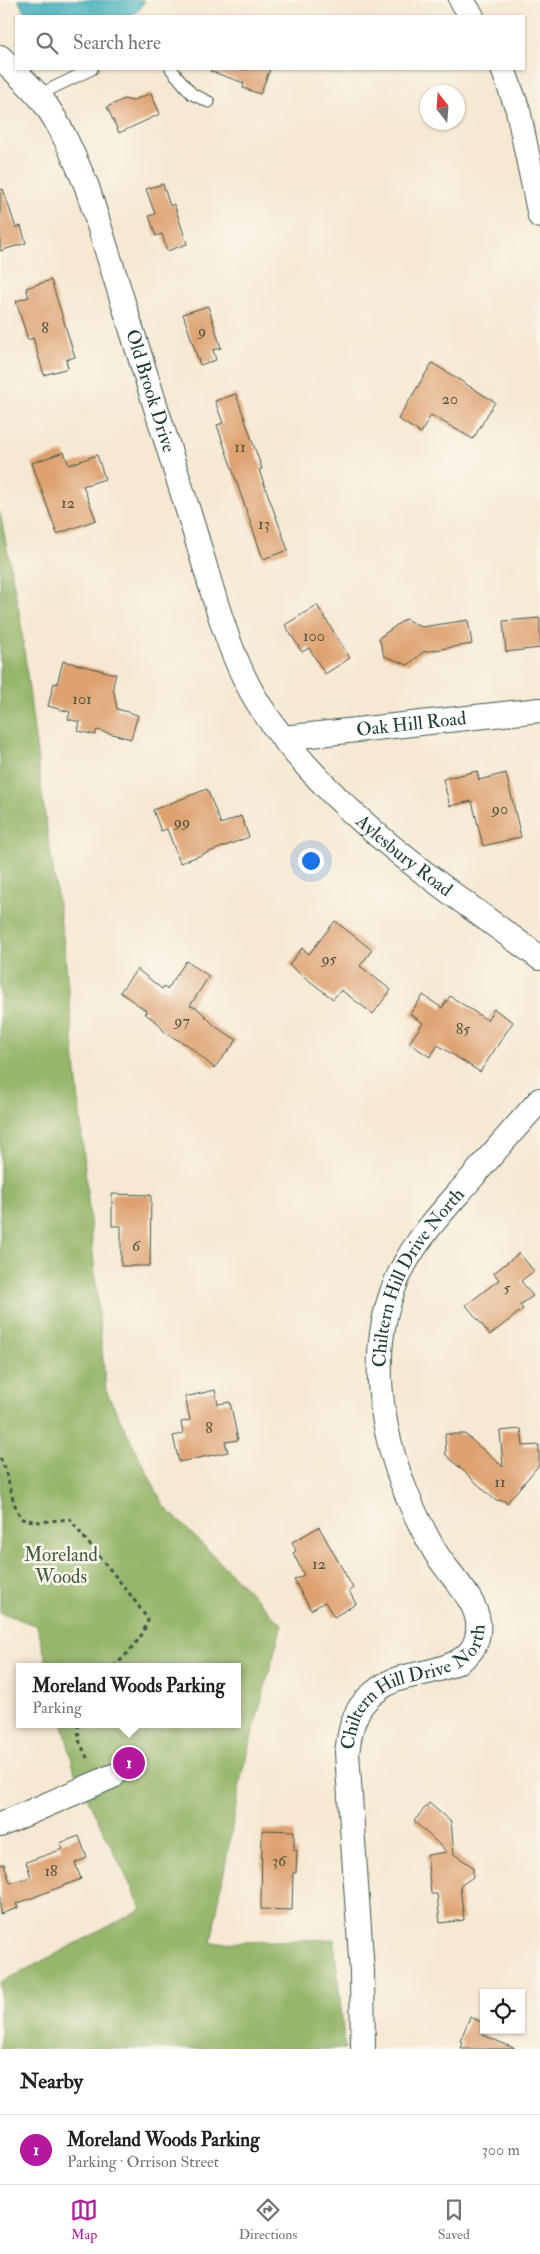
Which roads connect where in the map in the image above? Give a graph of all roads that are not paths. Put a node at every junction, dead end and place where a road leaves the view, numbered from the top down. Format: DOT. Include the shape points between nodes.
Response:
graph roads {
  1 [pos="461,0"];
  2 [pos="471,15"];
  3 [pos="0,57"];
  4 [pos="90,70"];
  5 [pos="172,70"];
  6 [pos="503,70"];
  7 [pos="38,95"];
  8 [pos="209,102"];
  9 [pos="540,216"];
  10 [pos="540,710"];
  11 [pos="283,738"];
  12 [pos="540,958"];
  13 [pos="540,1100"];
  14 [pos="113,1776"];
  15 [pos="0,1826"];
  16 [pos="364,2049"];
  1 -- 2 [label="street"];
  3 -- 7 [label="street, Old Brook Drive"];
  4 -- 7 [label="lane"];
  5 -- 8 [label="lane" via="192,94"];
  6 -- 9 [label="street" via="518,110"];
  7 -- 11 [label="street, Old Brook Drive" via="66,141 87,187 237,660 248,687"];
  10 -- 11 [label="street, Oak Hill Road"];
  11 -- 12 [label="street, Aylesbury Road" via="331,793 396,852"];
  13 -- 16 [label="street, Chiltern Hill Drive North" via="416,1245 394,1286 382,1332 381,1398 392,1450 435,1551 470,1600 478,1618 478,1638 472,1650 457,1663 393,1681 374,1693 359,1709 350,1729 347,1753"];
  14 -- 15 [label="street"];
}
